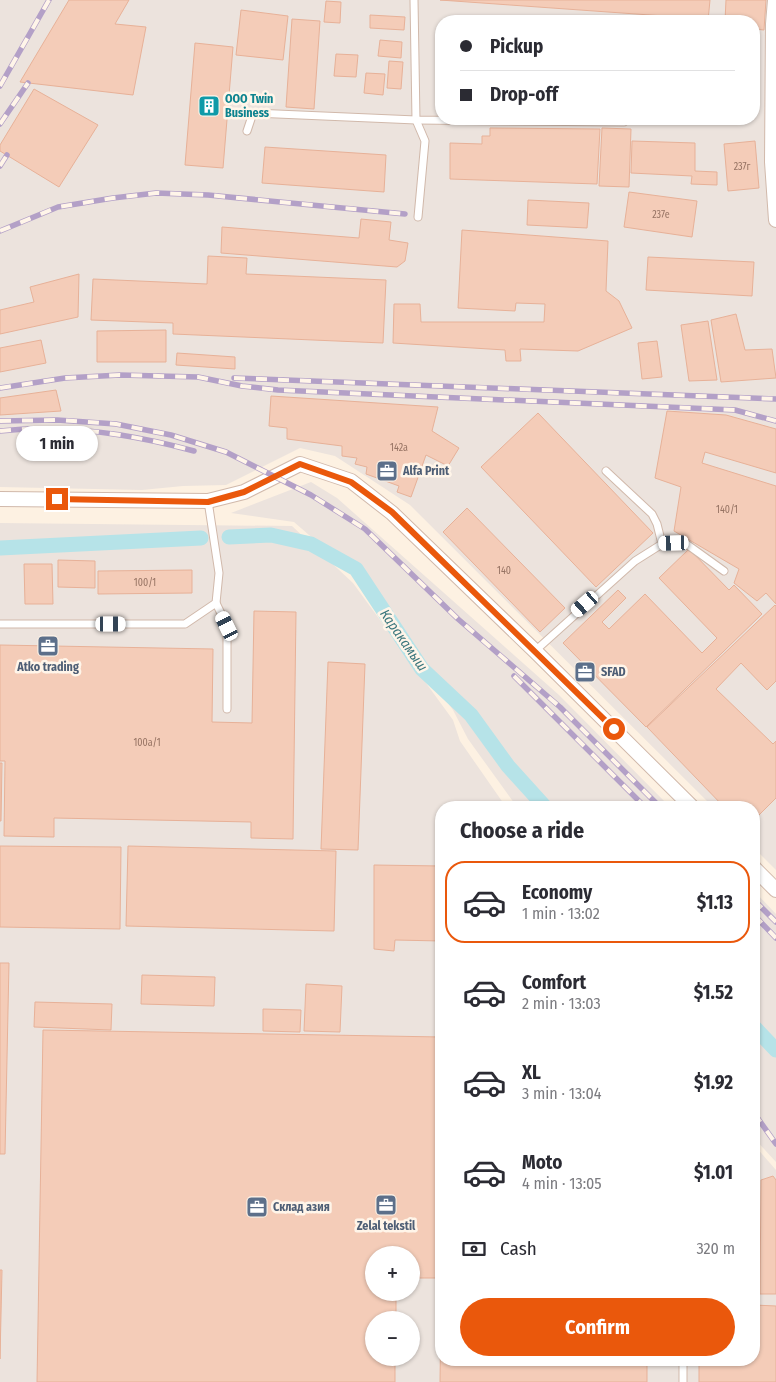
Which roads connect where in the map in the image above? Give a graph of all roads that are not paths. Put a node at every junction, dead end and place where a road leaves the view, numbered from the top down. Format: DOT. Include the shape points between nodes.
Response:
graph roads {
  1 [pos="414,0"];
  2 [pos="775,0"];
  3 [pos="416,120"];
  4 [pos="435,120"];
  5 [pos="247,131"];
  6 [pos="418,217"];
  7 [pos="776,220"];
  8 [pos="606,471"];
  9 [pos="0,498"];
  10 [pos="208,502"];
  11 [pos="662,544"];
  12 [pos="724,571"];
  13 [pos="216,604"];
  14 [pos="0,624"];
  15 [pos="535,651"];
  16 [pos="227,709"];
  17 [pos="686,801"];
  18 [pos="760,874"];
  19 [pos="776,890"];
  20 [pos="683,1366"];
  21 [pos="683,1382"];
  1 -- 3 [label="lane"];
  2 -- 7 [label="street" via="772,162"];
  3 -- 4 [label="lane"];
  3 -- 5 [label="lane" via="253,113"];
  3 -- 6 [label="lane" via="425,141"];
  8 -- 11 [label="lane" via="652,514"];
  9 -- 10 [label="street"];
  10 -- 13 [label="lane" via="219,573"];
  10 -- 15 [label="street" via="244,492 300,464 351,482 392,512"];
  11 -- 12 [label="lane" via="685,543"];
  11 -- 15 [label="lane" via="634,561"];
  13 -- 14 [label="lane" via="185,624"];
  13 -- 16 [label="lane" via="227,626"];
  15 -- 17 [label="street"];
  18 -- 19 [label="street"];
  20 -- 21 [label="lane"];
}
